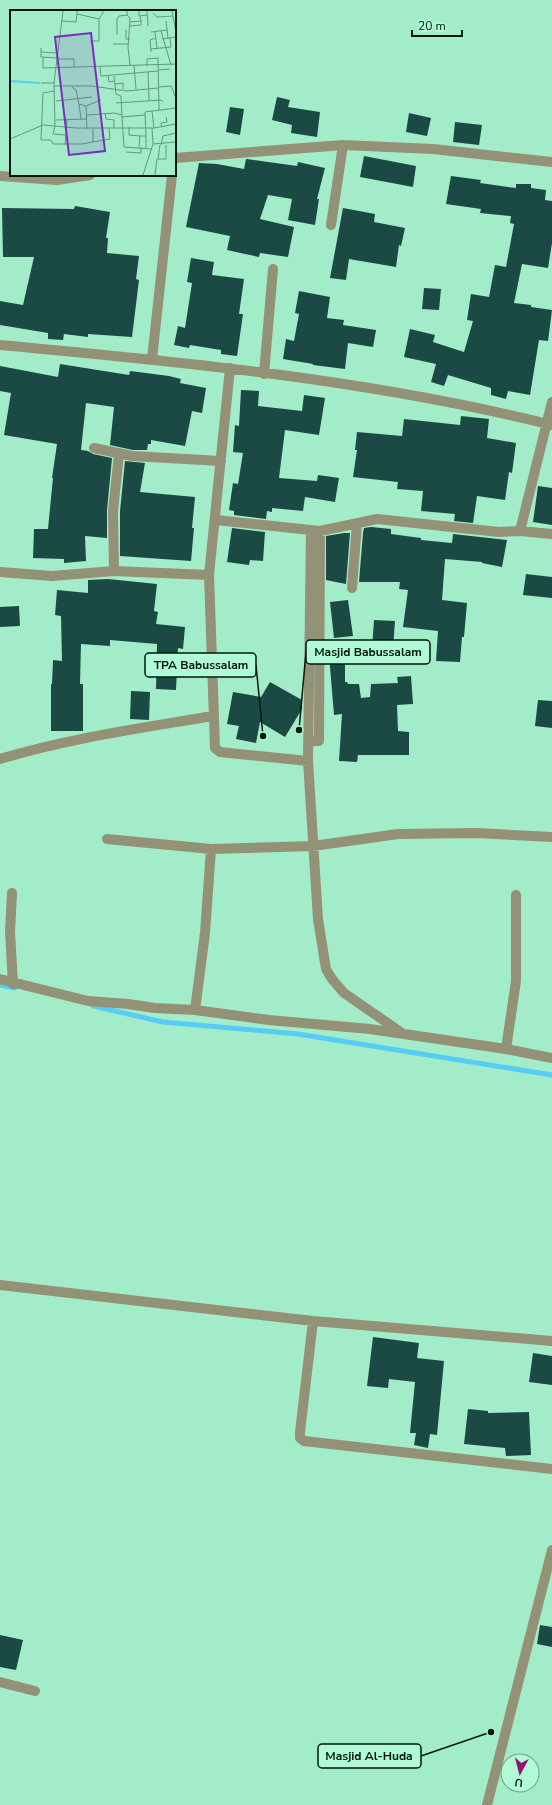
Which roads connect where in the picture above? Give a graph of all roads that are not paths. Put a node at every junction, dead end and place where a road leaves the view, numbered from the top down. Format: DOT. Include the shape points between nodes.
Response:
graph roads {
  1 [pos="343,145"];
  2 [pos="176,158"];
  3 [pos="552,162"];
  4 [pos="0,176"];
  5 [pos="83,176"];
  6 [pos="172,176"];
  7 [pos="331,226"];
  8 [pos="273,269"];
  9 [pos="0,345"];
  10 [pos="152,359"];
  11 [pos="230,368"];
  12 [pos="264,374"];
  13 [pos="552,402"];
  14 [pos="549,424"];
  15 [pos="94,448"];
  16 [pos="119,454"];
  17 [pos="221,460"];
  18 [pos="216,520"];
  19 [pos="357,523"];
  20 [pos="316,530"];
  21 [pos="520,531"];
  22 [pos="552,534"];
  23 [pos="114,571"];
  24 [pos="0,572"];
  25 [pos="209,575"];
  26 [pos="352,588"];
  27 [pos="213,716"];
  28 [pos="0,759"];
  29 [pos="308,761"];
  30 [pos="552,837"];
  31 [pos="107,839"];
  32 [pos="313,846"];
  33 [pos="211,849"];
  34 [pos="12,893"];
  35 [pos="516,895"];
  36 [pos="0,979"];
  37 [pos="12,984"];
  38 [pos="195,1010"];
  39 [pos="402,1033"];
  40 [pos="506,1049"];
  41 [pos="552,1058"];
  42 [pos="0,1285"];
  43 [pos="313,1321"];
  44 [pos="552,1341"];
  45 [pos="552,1469"];
  46 [pos="552,1550"];
  47 [pos="551,1564"];
  48 [pos="0,1682"];
  49 [pos="35,1691"];
  50 [pos="487,1805"];
  1 -- 2 [label="street"];
  1 -- 3 [label="street" via="433,149"];
  1 -- 7 [label="street"];
  4 -- 5 [label="street" via="57,180"];
  6 -- 10 [label="street"];
  8 -- 12 [label="street"];
  9 -- 10 [label="street"];
  10 -- 11 [label="street"];
  11 -- 12 [label="street"];
  11 -- 17 [label="street"];
  12 -- 14 [label="street" via="396,392"];
  13 -- 14 [label="street"];
  14 -- 21 [label="street"];
  15 -- 16 [label="street"];
  16 -- 17 [label="street"];
  16 -- 23 [label="street" via="113,511"];
  17 -- 18 [label="street"];
  18 -- 20 [label="street"];
  18 -- 25 [label="street"];
  19 -- 20 [label="street"];
  19 -- 21 [label="street" via="377,518 499,532"];
  19 -- 26 [label="street"];
  20 -- 29 [label="street" via="314,653 319,741 308,741"];
  21 -- 22 [label="street"];
  23 -- 24 [label="street" via="52,576"];
  23 -- 25 [label="street"];
  25 -- 27 [label="street"];
  27 -- 28 [label="street" via="82,739"];
  27 -- 29 [label="street" via="216,750"];
  29 -- 32 [label="street"];
  30 -- 32 [label="street" via="476,833 398,834"];
  31 -- 33 [label="street"];
  32 -- 33 [label="street"];
  32 -- 39 [label="street" via="318,919 326,969 344,993"];
  33 -- 38 [label="street" via="205,933"];
  34 -- 37 [label="street"];
  35 -- 40 [label="street" via="516,981"];
  36 -- 37 [label="street"];
  37 -- 38 [label="street" via="88,1001"];
  38 -- 39 [label="street"];
  39 -- 40 [label="street"];
  40 -- 41 [label="street"];
  42 -- 43 [label="street"];
  43 -- 44 [label="street"];
  43 -- 45 [label="street" via="300,1432 300,1438 304,1441"];
  46 -- 47 [label="street"];
  47 -- 50 [label="street"];
  48 -- 49 [label="street"];
}
